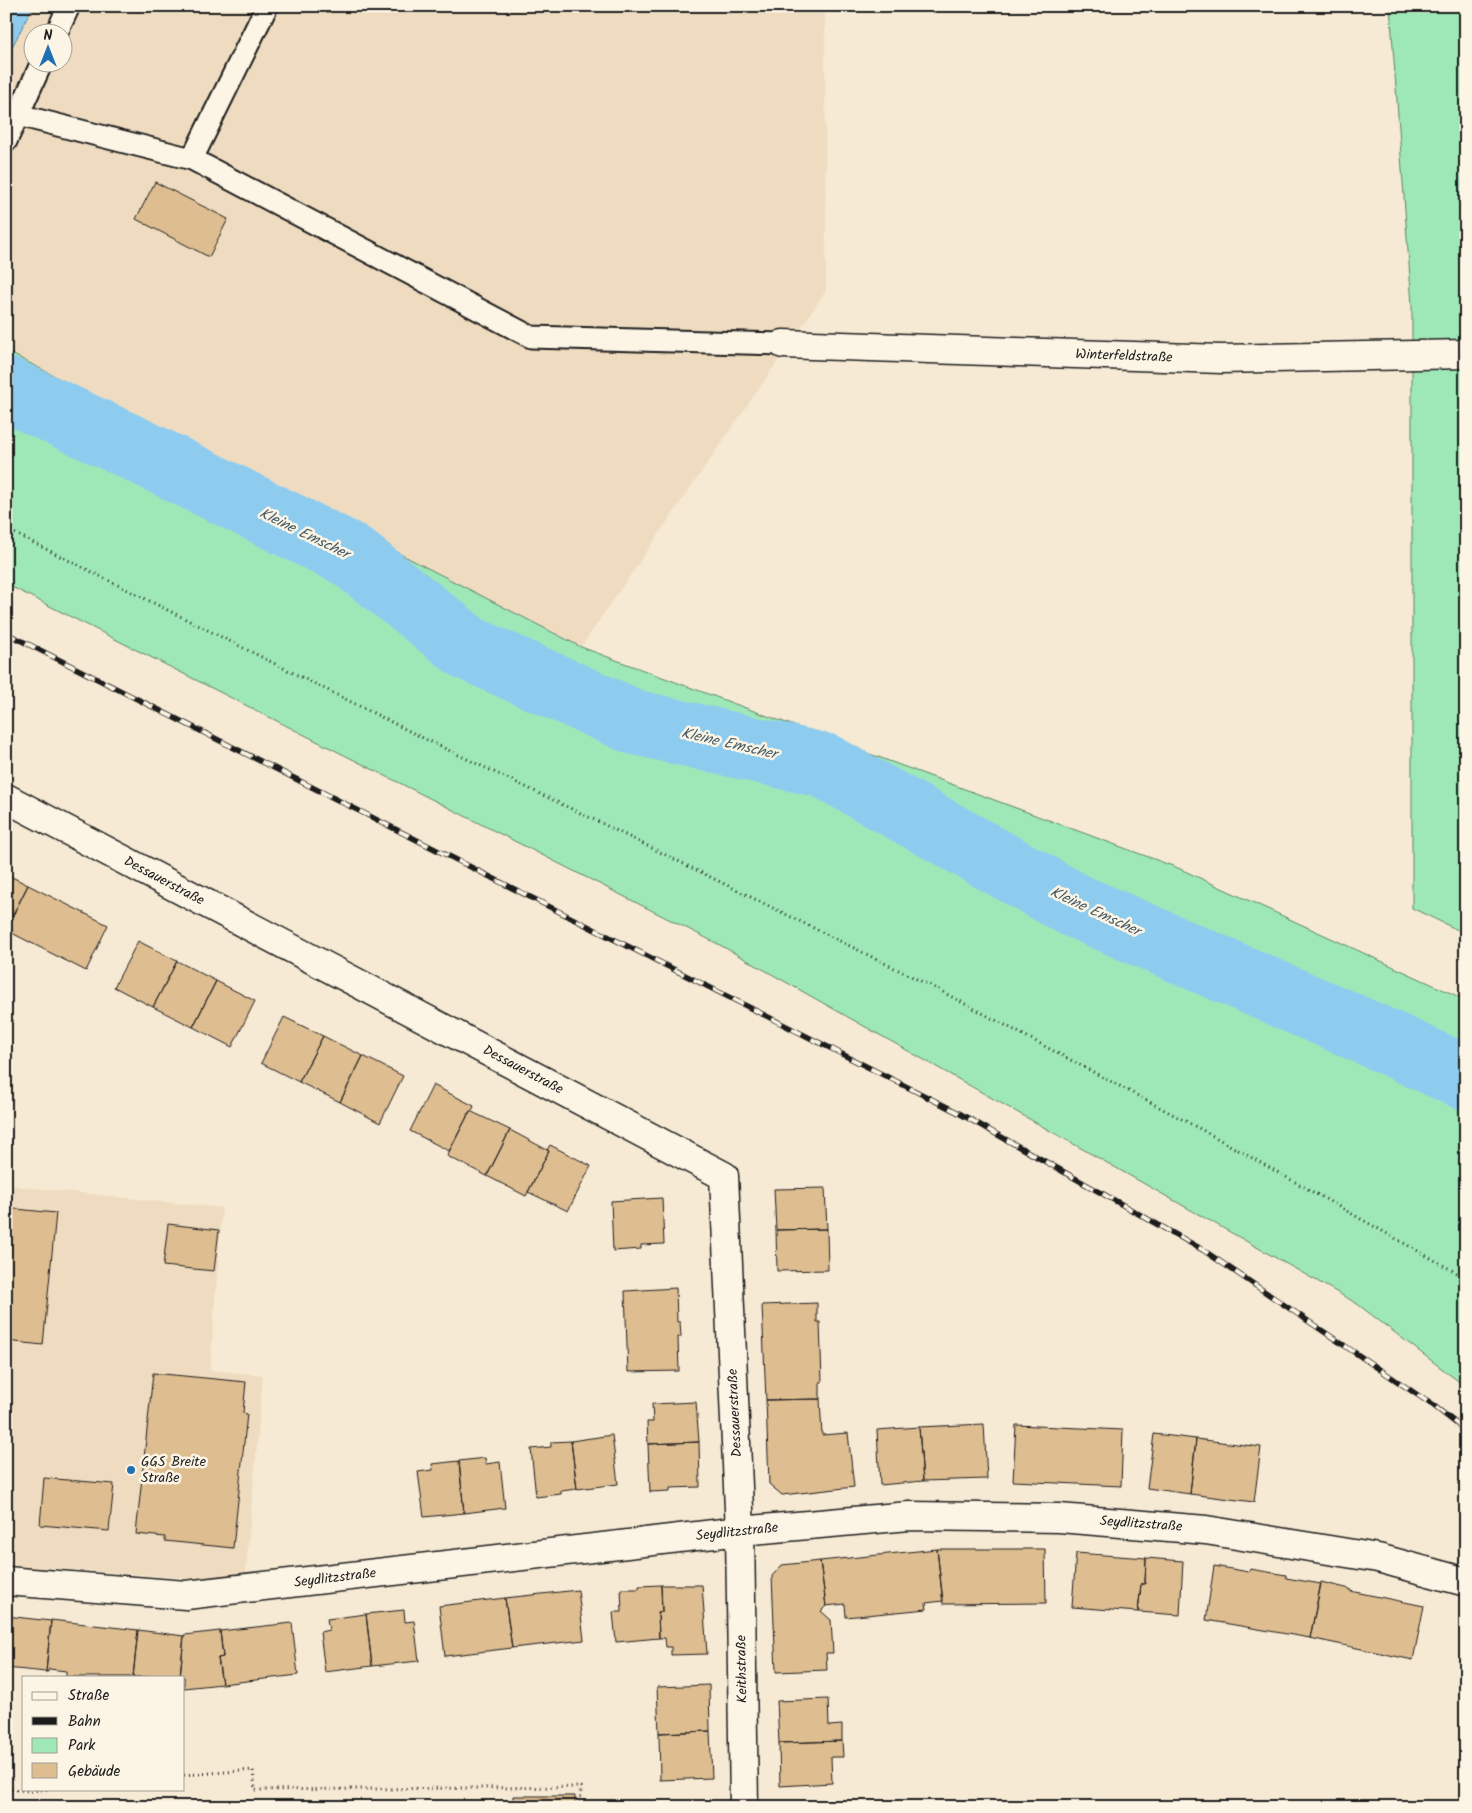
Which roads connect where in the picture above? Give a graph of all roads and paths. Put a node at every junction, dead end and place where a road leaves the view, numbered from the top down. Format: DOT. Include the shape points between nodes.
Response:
graph roads {
  1 [pos="69,6"];
  2 [pos="267,6"];
  3 [pos="62,22"];
  4 [pos="37,72"];
  5 [pos="18,115"];
  6 [pos="6,141"];
  7 [pos="192,159"];
  8 [pos="783,344"];
  9 [pos="1466,354"];
  10 [pos="6,529"];
  11 [pos="6,798"];
  12 [pos="1466,1278"];
  13 [pos="740,1531"];
  14 [pos="6,1581"];
  15 [pos="1466,1582"];
  16 [pos="185,1775"];
  17 [pos="6,1789"];
  18 [pos="38,1790"];
  19 [pos="580,1807"];
  20 [pos="744,1807"];
  1 -- 3 [label="lane"];
  2 -- 7 [label="lane"];
  4 -- 5 [label="lane"];
  5 -- 6 [label="lane"];
  5 -- 7 [label="lane"];
  7 -- 8 [label="lane" via="531,337"];
  8 -- 9 [label="street, Winterfeldstraße" via="1222,359"];
  10 -- 12 [label="path" via="407,730 939,990 1206,1132"];
  11 -- 13 [label="street, Dessauerstraße" via="724,1176"];
  13 -- 14 [label="street, Seydlitzstraße" via="186,1595"];
  13 -- 15 [label="street, Seydlitzstraße" via="909,1516 1059,1518 1206,1530 1378,1558"];
  13 -- 20 [label="street, Keithstraße"];
  16 -- 19 [label="path" via="253,1770 255,1790 580,1787"];
  17 -- 18 [label="path"];
}
